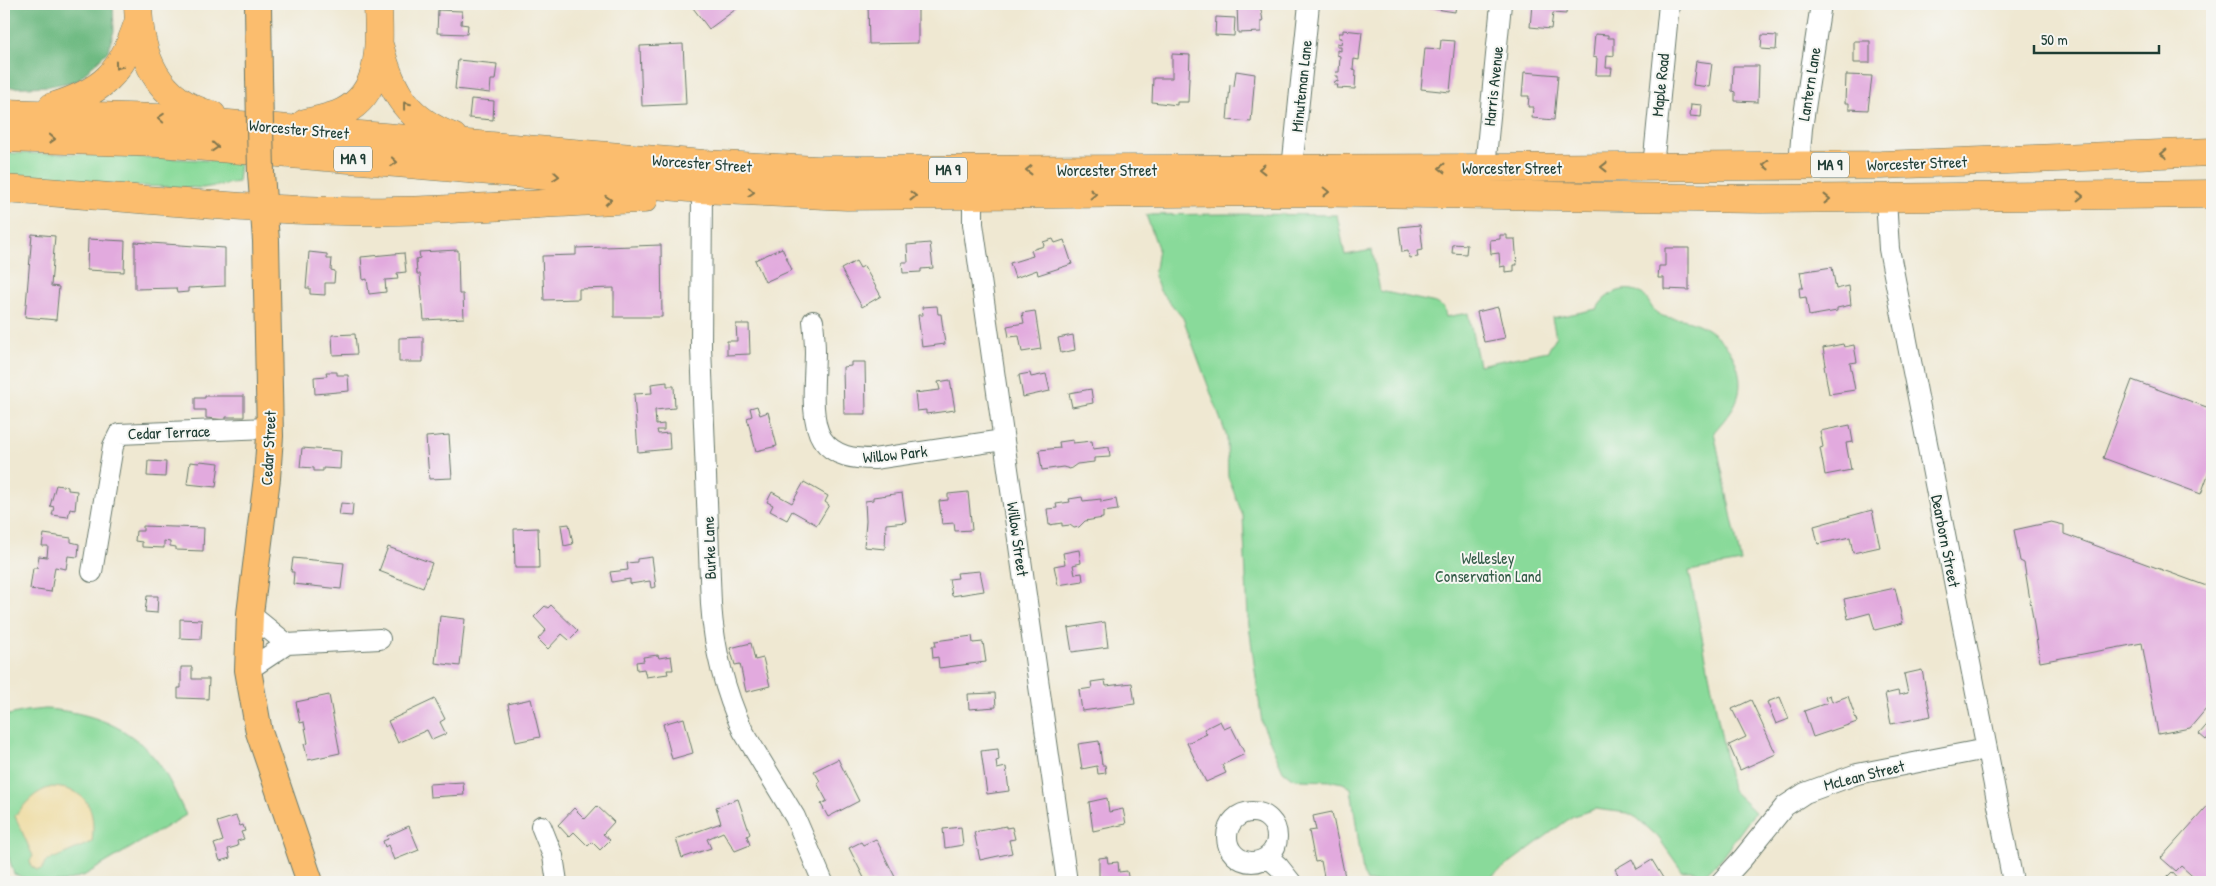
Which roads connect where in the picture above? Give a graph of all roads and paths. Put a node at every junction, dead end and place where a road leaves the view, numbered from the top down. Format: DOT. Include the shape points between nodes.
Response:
graph roads {
  1 [pos="258,4"];
  2 [pos="378,4"];
  3 [pos="1309,4"];
  4 [pos="1501,4"];
  5 [pos="1669,4"];
  6 [pos="1822,4"];
  7 [pos="138,13"];
  8 [pos="379,46"];
  9 [pos="4,113"];
  10 [pos="33,113"];
  11 [pos="244,125"];
  12 [pos="283,128"];
  13 [pos="4,138"];
  14 [pos="478,145"];
  15 [pos="2212,152"];
  16 [pos="1799,165"];
  17 [pos="1653,167"];
  18 [pos="1485,168"];
  19 [pos="1292,169"];
  20 [pos="4,189"];
  21 [pos="702,189"];
  22 [pos="2212,194"];
  23 [pos="973,195"];
  24 [pos="1886,199"];
  25 [pos="263,208"];
  26 [pos="813,321"];
  27 [pos="270,428"];
  28 [pos="1004,440"];
  29 [pos="92,572"];
  30 [pos="250,614"];
  31 [pos="380,638"];
  32 [pos="287,644"];
  33 [pos="248,670"];
  34 [pos="1986,749"];
  35 [pos="541,826"];
  36 [pos="1268,856"];
  37 [pos="310,882"];
  38 [pos="558,882"];
  39 [pos="822,882"];
  40 [pos="1068,882"];
  41 [pos="1291,882"];
  42 [pos="1721,882"];
  43 [pos="2013,882"];
  1 -- 25 [label="main road, Cedar Street, bridge"];
  2 -- 8 [label="highway"];
  3 -- 19 [label="street, Minuteman Lane"];
  4 -- 18 [label="street, Harris Avenue"];
  5 -- 17 [label="street, Maple Road"];
  6 -- 16 [label="street, Lantern Lane"];
  7 -- 10 [label="highway, one-way" via="122,62 100,86 78,99"];
  7 -- 11 [label="highway" via="153,71 170,94 198,111"];
  8 -- 12 [label="highway" via="373,79 354,104 337,114"];
  14 -- 8 [label="highway, one-way" via="439,132 416,117 394,88"];
  9 -- 10 [label="highway, Worcester Street / MA 9"];
  11 -- 10 [label="highway, Worcester Street / MA 9, one-way"];
  11 -- 12 [label="highway, Worcester Street / MA 9"];
  12 -- 14 [label="highway, Worcester Street / MA 9"];
  13 -- 21 [label="highway, Worcester Street / MA 9, one-way" via="160,143"];
  19 -- 14 [label="highway, Worcester Street / MA 9, one-way" via="807,170"];
  15 -- 16 [label="highway, Worcester Street / MA 9, one-way"];
  16 -- 17 [label="highway, Worcester Street / MA 9, one-way"];
  17 -- 18 [label="highway, Worcester Street / MA 9, one-way"];
  18 -- 19 [label="highway, Worcester Street / MA 9, one-way"];
  20 -- 25 [label="highway"];
  21 -- 23 [label="highway, Worcester Street / MA 9, one-way" via="846,196"];
  25 -- 21 [label="highway, one-way" via="360,211 472,208 653,199"];
  21 -- 39 [label="street, Burke Lane" via="702,347 715,642 736,716 794,817"];
  24 -- 22 [label="highway, Worcester Street / MA 9, one-way"];
  23 -- 24 [label="highway, Worcester Street / MA 9, one-way" via="1288,192"];
  23 -- 28 [label="street, Willow Street" via="973,224"];
  24 -- 34 [label="street, Dearborn Street" via="1889,249"];
  25 -- 27 [label="main road, Cedar Street"];
  26 -- 28 [label="street, Willow Park" via="817,423 822,440 837,452 854,458 874,459"];
  27 -- 29 [label="street, Cedar Terrace" via="119,434 113,446"];
  27 -- 30 [label="main road, Cedar Street"];
  28 -- 40 [label="street, Willow Street"];
  30 -- 32 [label="street"];
  30 -- 33 [label="main road, Cedar Street"];
  31 -- 32 [label="street"];
  32 -- 33 [label="street"];
  33 -- 37 [label="main road, Cedar Street" via="259,732"];
  34 -- 42 [label="street, McLean Street" via="1857,774 1805,793 1781,810"];
  34 -- 43 [label="street, Dearborn Street"];
  35 -- 38 [label="street" via="553,856"];
  36 -- 41 [label="street"];
}
